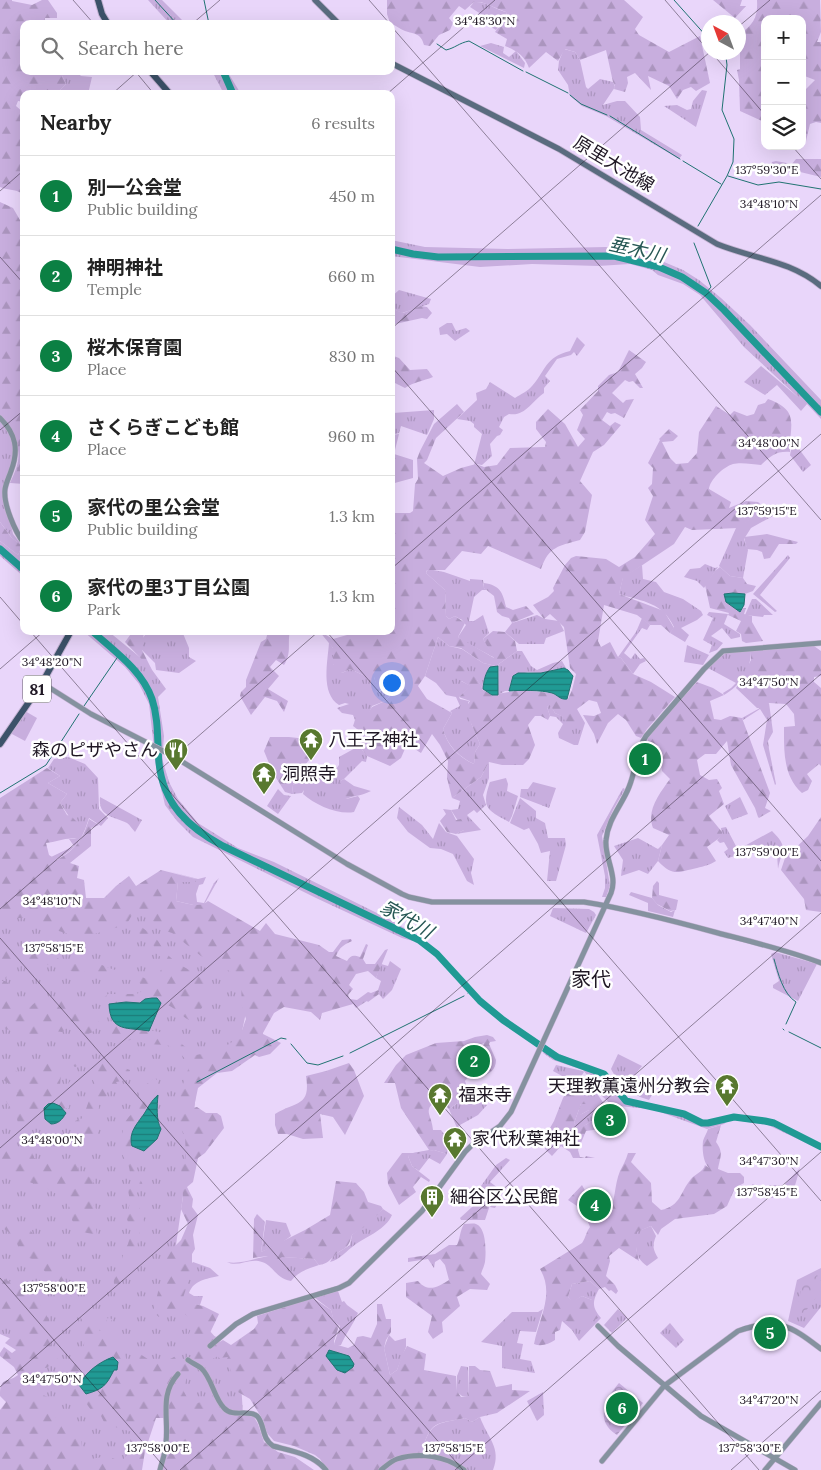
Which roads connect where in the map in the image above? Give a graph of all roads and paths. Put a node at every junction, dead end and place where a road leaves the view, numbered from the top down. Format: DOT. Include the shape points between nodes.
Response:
graph roads {
  1 [pos="98,0"];
  2 [pos="315,0"];
  3 [pos="106,20"];
  4 [pos="335,20"];
  5 [pos="395,65"];
  6 [pos="153,75"];
  7 [pos="167,90"];
  8 [pos="821,286"];
  9 [pos="0,418"];
  10 [pos="20,538"];
  11 [pos="69,635"];
  12 [pos="821,644"];
  13 [pos="42,683"];
  14 [pos="0,744"];
  15 [pos="606,905"];
  16 [pos="821,963"];
  17 [pos="598,1326"];
  18 [pos="210,1346"];
  19 [pos="821,1349"];
  20 [pos="188,1360"];
  21 [pos="178,1374"];
  22 [pos="664,1386"];
  23 [pos="821,1403"];
  24 [pos="775,1458"];
  25 [pos="602,1461"];
  26 [pos="160,1470"];
  27 [pos="326,1470"];
  28 [pos="381,1470"];
  29 [pos="464,1470"];
  30 [pos="765,1470"];
  31 [pos="796,1470"];
  1 -- 3 [label="main road"];
  2 -- 4 [label="main road"];
  5 -- 8 [label="main road, 原里大池線" via="559,149 717,244 785,265"];
  6 -- 7 [label="main road"];
  9 -- 10 [label="street" via="8,426 15,443 15,460 5,492"];
  11 -- 13 [label="main road, 81"];
  12 -- 15 [label="street" via="723,651 646,736 628,789 608,829 605,842 613,889"];
  13 -- 14 [label="main road, 81"];
  13 -- 15 [label="street" via="90,714 188,765 347,864 409,897 432,902 584,902"];
  15 -- 16 [label="street" via="775,948"];
  15 -- 18 [label="street" via="503,1124 468,1149 422,1211 349,1283 253,1314"];
  17 -- 22 [label="street"];
  19 -- 22 [label="street" via="787,1326 750,1327 738,1332"];
  20 -- 27 [label="street" via="202,1369 225,1410 256,1415 269,1443 316,1460"];
  21 -- 26 [label="street" via="168,1388 167,1441"];
  22 -- 24 [label="street" via="701,1416"];
  22 -- 25 [label="street"];
  23 -- 24 [label="street"];
  24 -- 30 [label="street"];
  24 -- 31 [label="street"];
  28 -- 29 [label="street" via="396,1460 413,1456 445,1459"];
}
